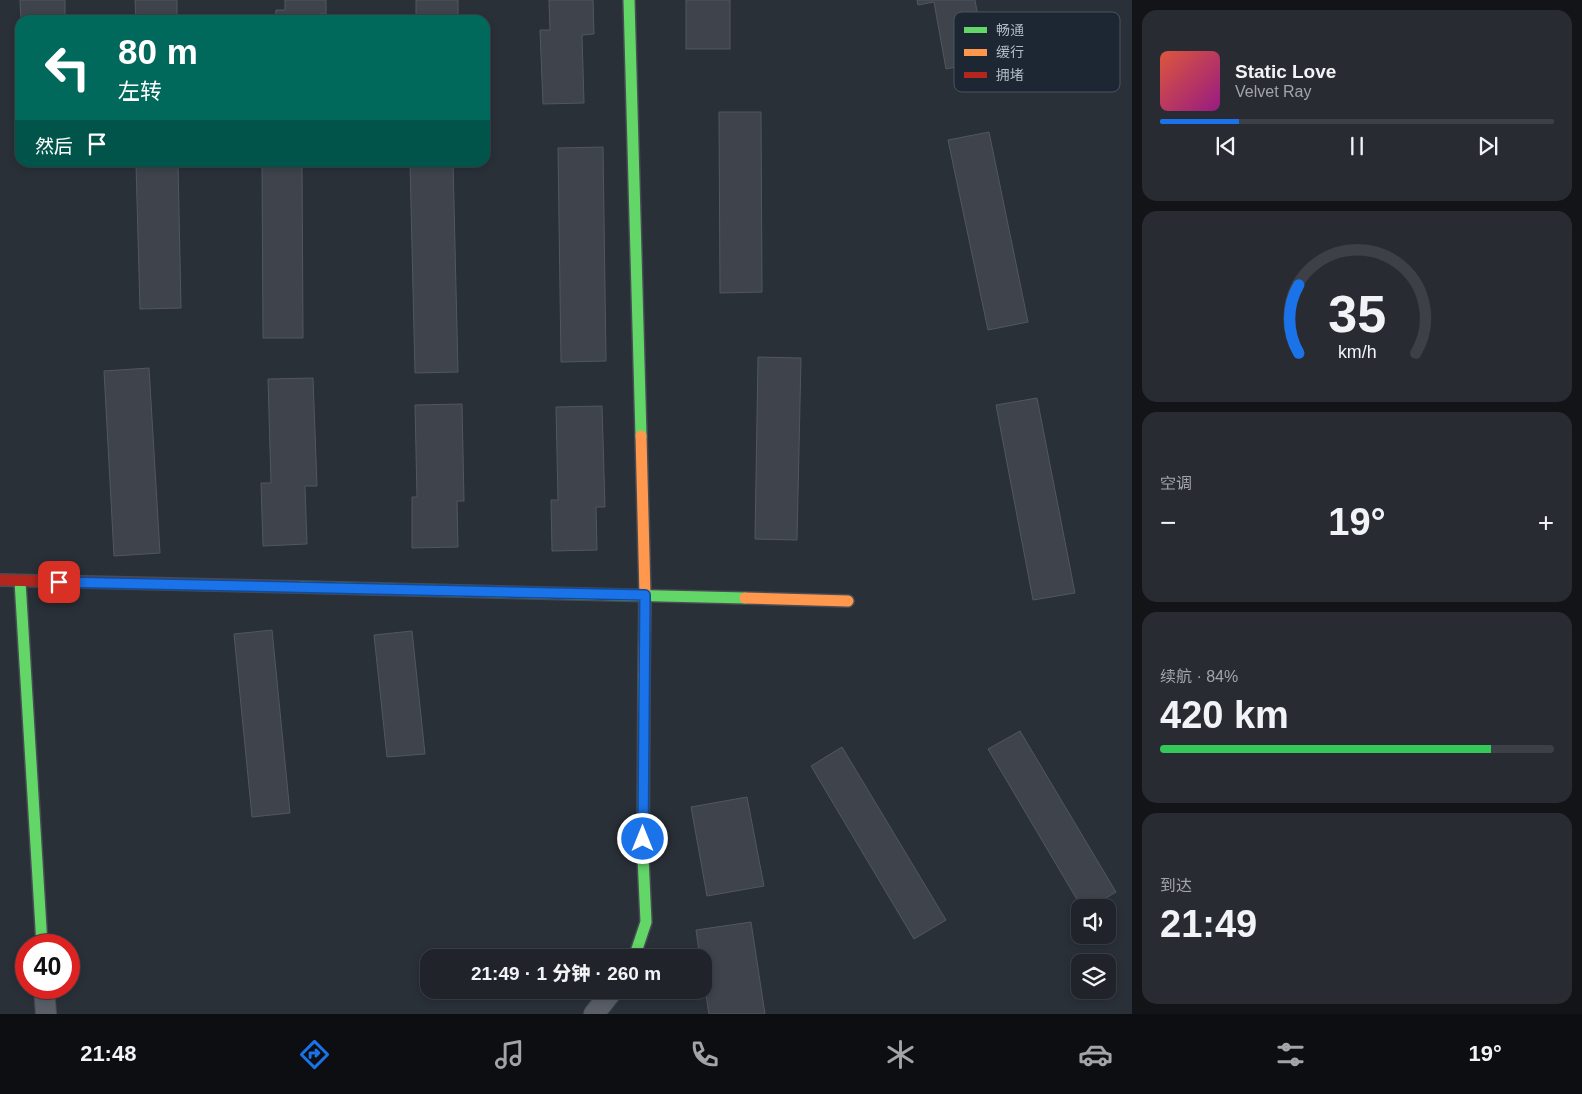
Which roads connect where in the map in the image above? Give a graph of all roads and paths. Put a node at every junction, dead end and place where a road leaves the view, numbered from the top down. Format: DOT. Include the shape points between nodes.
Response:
graph roads {
  1 [pos="629,0"];
  2 [pos="0,580"];
  3 [pos="20,580"];
  4 [pos="645,595"];
  5 [pos="848,601"];
  6 [pos="41,934"];
  7 [pos="637,949"];
  8 [pos="45,999"];
  9 [pos="606,999"];
  10 [pos="46,1014"];
  11 [pos="594,1014"];
  1 -- 4 [label="street"];
  2 -- 3 [label="street"];
  3 -- 4 [label="street"];
  3 -- 6 [label="street"];
  4 -- 5 [label="street"];
  4 -- 7 [label="street" via="643,857 646,922"];
  8 -- 10 [label="street"];
  9 -- 11 [label="street"];
}
